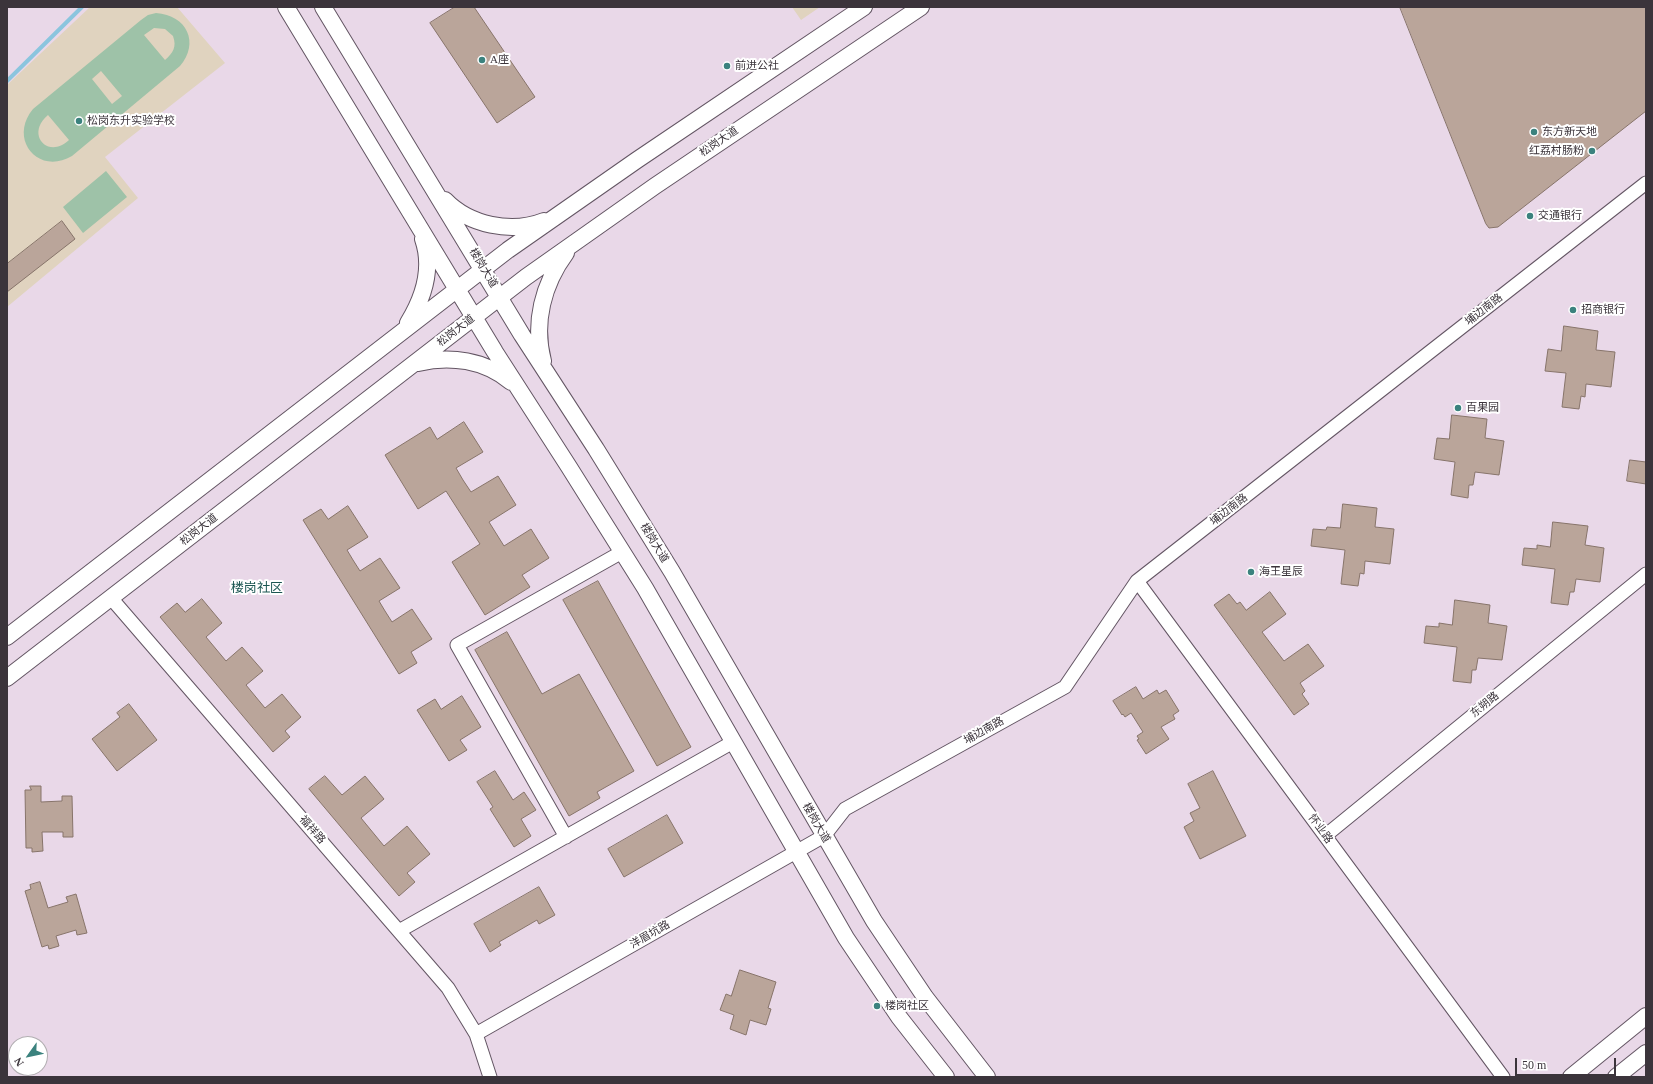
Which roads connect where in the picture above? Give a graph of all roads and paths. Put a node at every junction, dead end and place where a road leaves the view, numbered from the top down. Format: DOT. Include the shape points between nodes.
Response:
graph roads {
  1 [pos="286,7"];
  2 [pos="323,7"];
  3 [pos="864,7"];
  4 [pos="921,7"];
  5 [pos="1646,183"];
  6 [pos="434,188"];
  7 [pos="408,207"];
  8 [pos="558,215"];
  9 [pos="577,241"];
  10 [pos="483,270"];
  11 [pos="458,289"];
  12 [pos="500,297"];
  13 [pos="474,317"];
  14 [pos="394,338"];
  15 [pos="414,364"];
  16 [pos="547,372"];
  17 [pos="518,388"];
  18 [pos="622,552"];
  19 [pos="1646,574"];
  20 [pos="1137,582"];
  21 [pos="111,598"];
  22 [pos="7,637"];
  23 [pos="7,678"];
  24 [pos="733,742"];
  25 [pos="824,836"];
  26 [pos="1324,836"];
  27 [pos="566,837"];
  28 [pos="796,852"];
  29 [pos="399,931"];
  30 [pos="1646,1016"];
  31 [pos="476,1034"];
  32 [pos="1646,1053"];
  33 [pos="490,1077"];
  34 [pos="946,1077"];
  35 [pos="987,1077"];
  36 [pos="1503,1077"];
  37 [pos="1571,1077"];
  38 [pos="1616,1077"];
  1 -- 7 [label="main road"];
  2 -- 6 [label="main road, 楼岗大道"];
  3 -- 8 [label="main road"];
  4 -- 9 [label="main road, 松岗大道"];
  5 -- 20 [label="street, 埔边南路"];
  6 -- 8 [label="main road" via="450,205 469,218 491,225 514,227 537,224"];
  6 -- 10 [label="main road, 楼岗大道"];
  7 -- 11 [label="main road"];
  7 -- 14 [label="main road" via="425,244 425,286 419,306"];
  8 -- 10 [label="main road"];
  9 -- 12 [label="main road, 松岗大道"];
  9 -- 16 [label="main road" via="555,269 542,302 540,345"];
  10 -- 11 [label="main road"];
  10 -- 12 [label="main road, 楼岗大道"];
  11 -- 13 [label="main road"];
  11 -- 14 [label="main road"];
  12 -- 13 [label="main road, 松岗大道"];
  12 -- 16 [label="main road, 楼岗大道"];
  13 -- 15 [label="main road, 松岗大道"];
  13 -- 17 [label="main road"];
  14 -- 22 [label="main road"];
  15 -- 17 [label="main road" via="441,359 469,361 496,371"];
  15 -- 21 [label="main road, 松岗大道"];
  16 -- 25 [label="main road, 楼岗大道" via="669,566"];
  17 -- 18 [label="main road"];
  18 -- 24 [label="main road"];
  18 -- 27 [label="street" via="457,645"];
  19 -- 26 [label="street, 东朔路"];
  20 -- 25 [label="street, 埔边南路" via="1065,686 845,809"];
  20 -- 26 [label="street, 怀业路"];
  21 -- 23 [label="main road, 松岗大道"];
  21 -- 29 [label="street, 福祥路"];
  24 -- 27 [label="street"];
  24 -- 28 [label="main road"];
  25 -- 28 [label="street, 洋眉坑路"];
  25 -- 35 [label="main road, 楼岗大道" via="899,960"];
  26 -- 36 [label="street, 怀业路"];
  27 -- 29 [label="street"];
  28 -- 31 [label="street, 洋眉坑路"];
  28 -- 34 [label="main road" via="872,978"];
  29 -- 31 [label="street, 福祥路" via="448,988"];
  30 -- 37 [label="main road"];
  31 -- 33 [label="street, 福祥路"];
  32 -- 38 [label="main road"];
}
